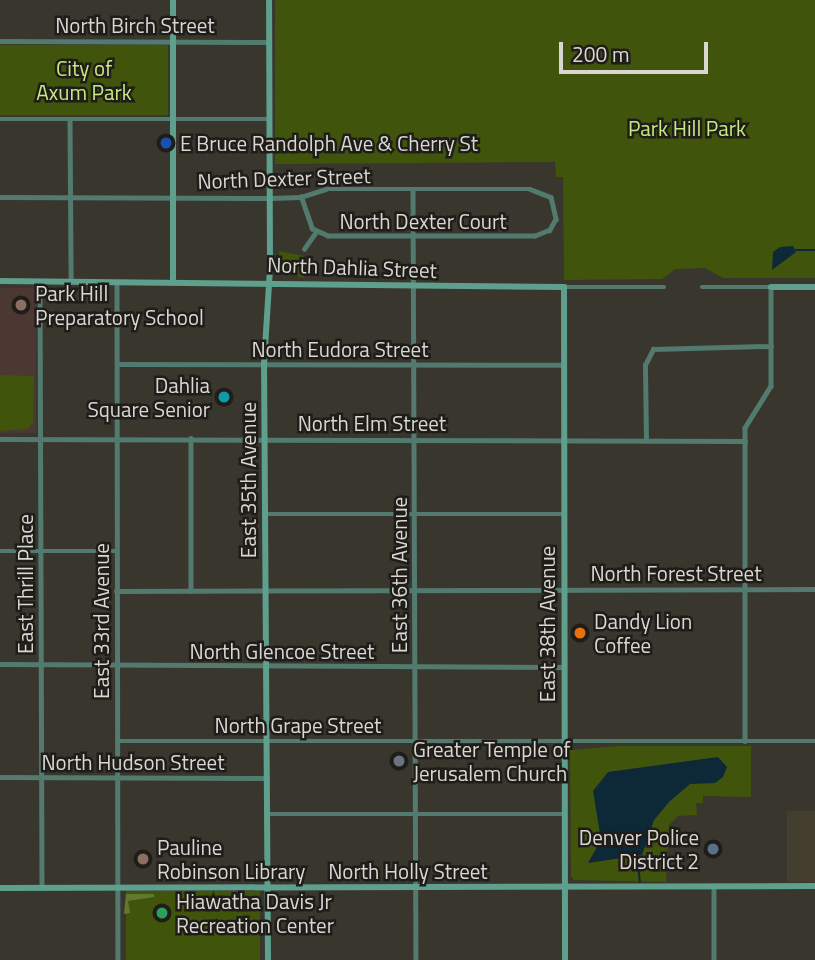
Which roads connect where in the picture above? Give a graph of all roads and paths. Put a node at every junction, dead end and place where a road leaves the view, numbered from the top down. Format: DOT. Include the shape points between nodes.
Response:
graph roads {
  1 [pos="173,0"];
  2 [pos="269,0"];
  3 [pos="0,41"];
  4 [pos="173,41"];
  5 [pos="269,42"];
  6 [pos="0,119"];
  7 [pos="70,119"];
  8 [pos="173,119"];
  9 [pos="270,119"];
  10 [pos="413,190"];
  11 [pos="0,197"];
  12 [pos="71,197"];
  13 [pos="301,197"];
  14 [pos="173,198"];
  15 [pos="270,198"];
  16 [pos="556,212"];
  17 [pos="316,232"];
  18 [pos="414,237"];
  19 [pos="303,249"];
  20 [pos="0,281"];
  21 [pos="37,281"];
  22 [pos="71,281"];
  23 [pos="117,281"];
  24 [pos="173,281"];
  25 [pos="268,283"];
  26 [pos="664,287"];
  27 [pos="702,287"];
  28 [pos="771,287"];
  29 [pos="815,287"];
  30 [pos="414,288"];
  31 [pos="564,288"];
  32 [pos="771,346"];
  33 [pos="117,364"];
  34 [pos="264,364"];
  35 [pos="414,365"];
  36 [pos="564,365"];
  37 [pos="191,438"];
  38 [pos="0,439"];
  39 [pos="41,439"];
  40 [pos="117,439"];
  41 [pos="265,439"];
  42 [pos="414,439"];
  43 [pos="564,440"];
  44 [pos="646,440"];
  45 [pos="745,441"];
  46 [pos="265,514"];
  47 [pos="564,514"];
  48 [pos="415,515"];
  49 [pos="0,551"];
  50 [pos="41,551"];
  51 [pos="116,551"];
  52 [pos="564,589"];
  53 [pos="745,589"];
  54 [pos="815,589"];
  55 [pos="266,590"];
  56 [pos="415,590"];
  57 [pos="116,591"];
  58 [pos="191,591"];
  59 [pos="0,664"];
  60 [pos="41,664"];
  61 [pos="116,665"];
  62 [pos="266,667"];
  63 [pos="415,667"];
  64 [pos="564,667"];
  65 [pos="416,740"];
  66 [pos="117,741"];
  67 [pos="266,741"];
  68 [pos="564,741"];
  69 [pos="746,741"];
  70 [pos="815,741"];
  71 [pos="0,777"];
  72 [pos="41,777"];
  73 [pos="117,777"];
  74 [pos="267,778"];
  75 [pos="267,814"];
  76 [pos="565,814"];
  77 [pos="416,815"];
  78 [pos="714,886"];
  79 [pos="815,886"];
  80 [pos="117,887"];
  81 [pos="565,887"];
  82 [pos="0,888"];
  83 [pos="42,888"];
  84 [pos="267,888"];
  85 [pos="416,888"];
  86 [pos="118,960"];
  87 [pos="268,960"];
  88 [pos="416,960"];
  89 [pos="565,960"];
  90 [pos="714,960"];
  1 -- 4 [label="street"];
  2 -- 5 [label="street, East 35th Avenue"];
  3 -- 4 [label="street, North Birch Street"];
  4 -- 5 [label="street, North Birch Street"];
  4 -- 8 [label="street"];
  5 -- 9 [label="street, East 35th Avenue"];
  6 -- 7 [label="street"];
  7 -- 8 [label="street"];
  7 -- 12 [label="street"];
  8 -- 9 [label="street"];
  8 -- 14 [label="street"];
  9 -- 15 [label="street, East 35th Avenue"];
  10 -- 13 [label="street, North Dexter Street" via="326,189"];
  10 -- 16 [label="street, North Dexter Street" via="539,189 551,197"];
  10 -- 18 [label="street, East 36th Avenue"];
  11 -- 12 [label="street, North Dexter Street"];
  12 -- 14 [label="street, North Dexter Street"];
  12 -- 22 [label="street"];
  13 -- 15 [label="street, North Dexter Street"];
  13 -- 17 [label="street, North Dexter Court"];
  14 -- 15 [label="street, North Dexter Street"];
  14 -- 24 [label="street"];
  15 -- 25 [label="street, East 35th Avenue"];
  16 -- 18 [label="street, North Dexter Court" via="552,227 540,235"];
  17 -- 18 [label="street, North Dexter Court"];
  17 -- 19 [label="street"];
  18 -- 30 [label="street, East 36th Avenue"];
  20 -- 21 [label="street, North Dahlia Street"];
  21 -- 22 [label="street, North Dahlia Street"];
  21 -- 39 [label="street, East Thrill Place"];
  22 -- 23 [label="street, North Dahlia Street"];
  23 -- 24 [label="street, North Dahlia Street"];
  23 -- 33 [label="street, East 33rd Avenue"];
  24 -- 25 [label="street, North Dahlia Street"];
  25 -- 30 [label="street, North Dahlia Street"];
  25 -- 34 [label="street, East 35th Avenue"];
  26 -- 31 [label="street, North Dahlia Street"];
  27 -- 28 [label="street"];
  28 -- 29 [label="street"];
  28 -- 32 [label="street"];
  30 -- 31 [label="street, North Dahlia Street"];
  30 -- 35 [label="street, East 36th Avenue"];
  31 -- 36 [label="street, East 38th Avenue"];
  32 -- 44 [label="street" via="653,349 645,365"];
  32 -- 45 [label="street" via="771,386 748,419"];
  33 -- 34 [label="street, North Eudora Street"];
  33 -- 40 [label="street, East 33rd Avenue"];
  34 -- 35 [label="street, North Eudora Street"];
  34 -- 41 [label="street, East 35th Avenue"];
  35 -- 36 [label="street, North Eudora Street"];
  35 -- 42 [label="street, East 36th Avenue"];
  36 -- 43 [label="street, East 38th Avenue"];
  37 -- 40 [label="street, North Elm Street"];
  37 -- 41 [label="street, North Elm Street"];
  37 -- 58 [label="street"];
  38 -- 39 [label="street, North Elm Street"];
  39 -- 40 [label="street, North Elm Street"];
  39 -- 50 [label="street, East Thrill Place"];
  40 -- 51 [label="street, East 33rd Avenue"];
  41 -- 42 [label="street, North Elm Street"];
  41 -- 46 [label="street, East 35th Avenue"];
  42 -- 43 [label="street, North Elm Street"];
  42 -- 48 [label="street, East 36th Avenue"];
  43 -- 44 [label="street, North Elm Street"];
  43 -- 47 [label="street, East 38th Avenue"];
  44 -- 45 [label="street, North Elm Street"];
  45 -- 53 [label="street"];
  46 -- 48 [label="street"];
  46 -- 55 [label="street, East 35th Avenue"];
  47 -- 48 [label="street"];
  47 -- 52 [label="street, East 38th Avenue"];
  48 -- 56 [label="street, East 36th Avenue"];
  49 -- 50 [label="street"];
  50 -- 51 [label="street"];
  50 -- 60 [label="street, East Thrill Place"];
  51 -- 57 [label="street, East 33rd Avenue"];
  52 -- 53 [label="street, North Forest Street"];
  52 -- 56 [label="street, North Forest Street"];
  52 -- 64 [label="street, East 38th Avenue"];
  53 -- 54 [label="street, North Forest Street"];
  53 -- 69 [label="street"];
  55 -- 56 [label="street, North Forest Street"];
  55 -- 58 [label="street, North Forest Street"];
  55 -- 62 [label="street, East 35th Avenue"];
  56 -- 63 [label="street, East 36th Avenue"];
  57 -- 58 [label="street, North Forest Street"];
  57 -- 61 [label="street, East 33rd Avenue"];
  59 -- 60 [label="street, North Glencoe Street"];
  60 -- 61 [label="street, North Glencoe Street"];
  60 -- 72 [label="street, East Thrill Place"];
  61 -- 62 [label="street, North Glencoe Street"];
  61 -- 66 [label="street, East 33rd Avenue"];
  62 -- 63 [label="street, North Glencoe Street"];
  62 -- 67 [label="street, East 35th Avenue"];
  63 -- 64 [label="street, North Glencoe Street"];
  63 -- 65 [label="street, East 36th Avenue"];
  64 -- 68 [label="street, East 38th Avenue"];
  65 -- 67 [label="street, North Grape Street"];
  65 -- 68 [label="street, North Grape Street"];
  65 -- 77 [label="street, East 36th Avenue"];
  66 -- 67 [label="street, North Grape Street"];
  66 -- 73 [label="street, East 33rd Avenue"];
  67 -- 74 [label="street, East 35th Avenue"];
  68 -- 69 [label="street, North Grape Street"];
  68 -- 76 [label="street, East 38th Avenue"];
  69 -- 70 [label="street, North Grape Street"];
  71 -- 72 [label="street, North Hudson Street"];
  72 -- 73 [label="street, North Hudson Street"];
  72 -- 83 [label="street, East Thrill Place"];
  73 -- 74 [label="street, North Hudson Street"];
  73 -- 80 [label="street, East 33rd Avenue"];
  74 -- 75 [label="street, East 35th Avenue"];
  75 -- 77 [label="street"];
  75 -- 84 [label="street, East 35th Avenue"];
  76 -- 77 [label="street"];
  76 -- 81 [label="street, East 38th Avenue"];
  77 -- 85 [label="street, East 36th Avenue"];
  78 -- 79 [label="street, North Holly Street"];
  78 -- 81 [label="street, North Holly Street"];
  78 -- 90 [label="street"];
  80 -- 83 [label="street, North Holly Street"];
  80 -- 84 [label="street, North Holly Street"];
  80 -- 86 [label="street, East 33rd Avenue"];
  81 -- 85 [label="street, North Holly Street"];
  81 -- 89 [label="street, East 38th Avenue"];
  82 -- 83 [label="street, North Holly Street"];
  84 -- 85 [label="street, North Holly Street"];
  84 -- 87 [label="street, East 35th Avenue"];
  85 -- 88 [label="street, East 36th Avenue"];
}
